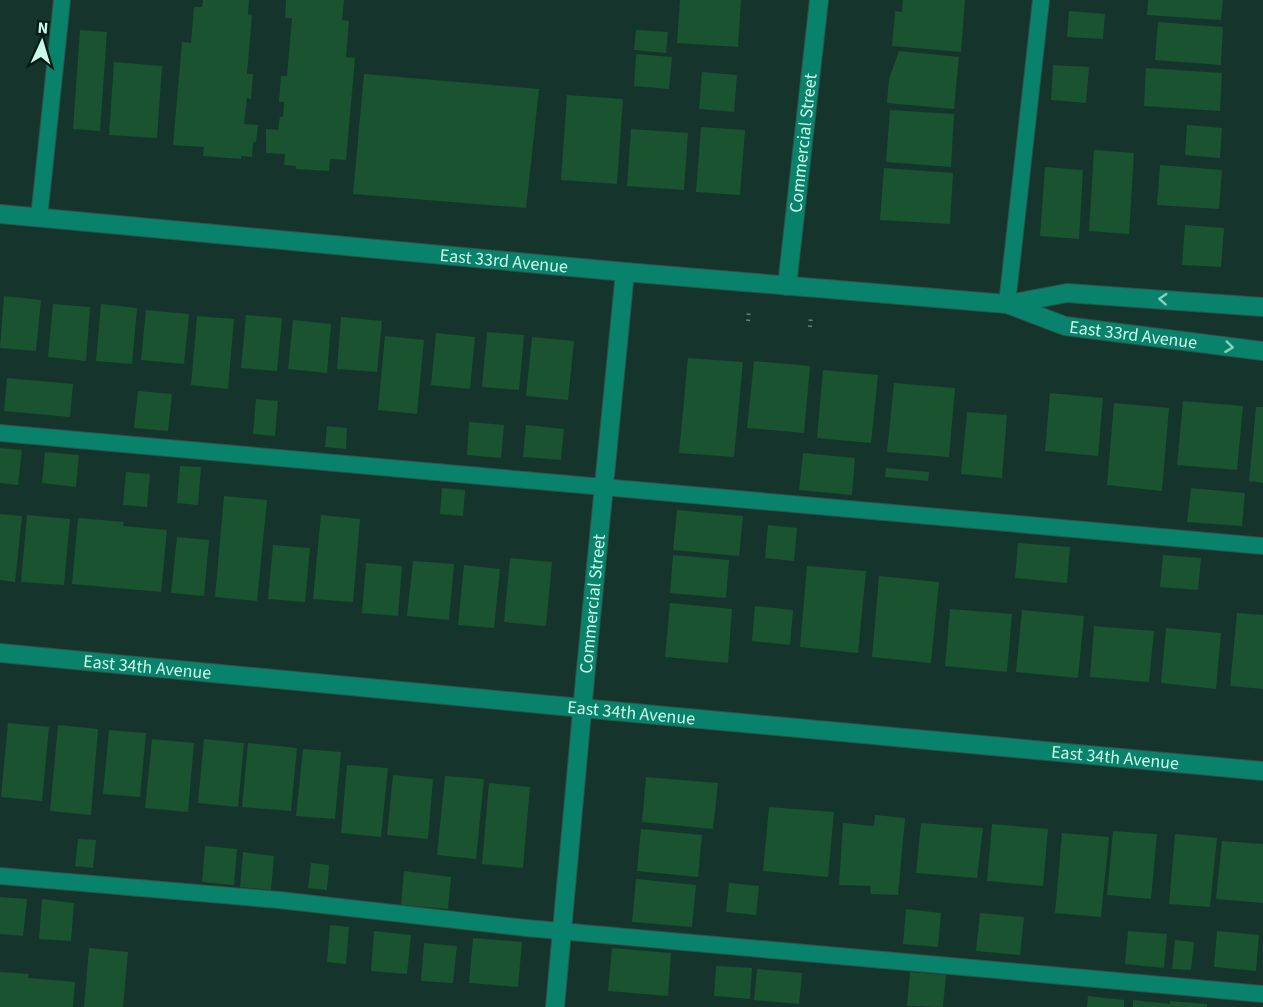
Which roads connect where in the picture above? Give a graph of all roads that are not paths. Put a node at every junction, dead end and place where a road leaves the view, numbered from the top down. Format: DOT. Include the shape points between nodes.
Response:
graph roads {
  1 [pos="62,0"];
  2 [pos="819,0"];
  3 [pos="1041,0"];
  4 [pos="0,214"];
  5 [pos="39,218"];
  6 [pos="625,272"];
  7 [pos="786,286"];
  8 [pos="1007,304"];
  9 [pos="1263,307"];
  10 [pos="1263,351"];
  11 [pos="0,433"];
  12 [pos="604,487"];
  13 [pos="1263,546"];
  14 [pos="0,653"];
  15 [pos="582,708"];
  16 [pos="1263,771"];
  17 [pos="0,876"];
  18 [pos="561,930"];
  19 [pos="1263,994"];
  20 [pos="555,1007"];
  1 -- 5 [label="lane"];
  2 -- 7 [label="street, Commercial Street"];
  3 -- 8 [label="lane"];
  4 -- 5 [label="street, East 33rd Avenue"];
  5 -- 6 [label="street, East 33rd Avenue"];
  6 -- 7 [label="street, East 33rd Avenue"];
  6 -- 12 [label="street, Commercial Street"];
  7 -- 8 [label="street, East 33rd Avenue"];
  9 -- 8 [label="street, East 33rd Avenue, one-way" via="1067,293"];
  8 -- 10 [label="street, East 33rd Avenue, one-way" via="1065,326"];
  11 -- 12 [label="lane"];
  12 -- 13 [label="lane"];
  12 -- 15 [label="street, Commercial Street"];
  14 -- 15 [label="street, East 34th Avenue"];
  15 -- 16 [label="street, East 34th Avenue"];
  15 -- 18 [label="street, Commercial Street"];
  17 -- 18 [label="lane"];
  18 -- 19 [label="lane"];
  18 -- 20 [label="street, Commercial Street"];
}
